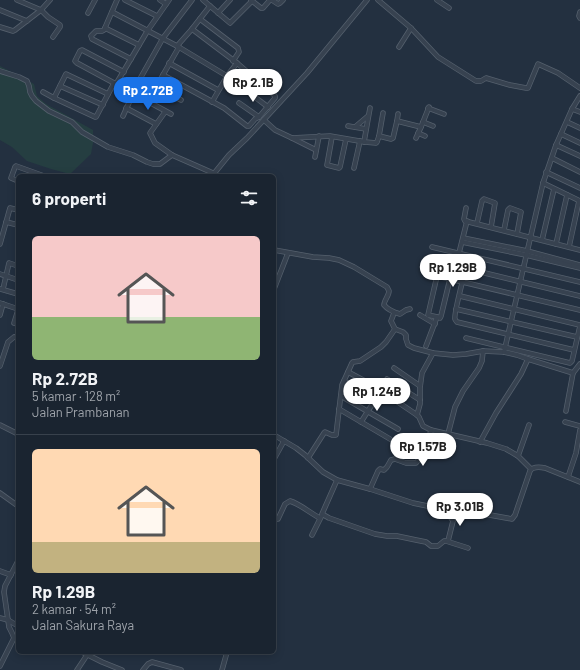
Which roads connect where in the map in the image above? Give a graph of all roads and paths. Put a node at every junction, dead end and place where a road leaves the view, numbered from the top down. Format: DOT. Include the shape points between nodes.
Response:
graph roads {
  1 [pos="17,0"];
  2 [pos="50,0"];
  3 [pos="95,0"];
  4 [pos="117,0"];
  5 [pos="125,0"];
  6 [pos="160,0"];
  7 [pos="192,0"];
  8 [pos="203,0"];
  9 [pos="230,0"];
  10 [pos="251,0"];
  11 [pos="271,0"];
  12 [pos="283,0"];
  13 [pos="367,0"];
  14 [pos="378,0"];
  15 [pos="437,0"];
  16 [pos="168,2"];
  17 [pos="210,6"];
  18 [pos="449,8"];
  19 [pos="0,10"];
  20 [pos="41,10"];
  21 [pos="112,12"];
  22 [pos="580,12"];
  23 [pos="88,13"];
  24 [pos="218,13"];
  25 [pos="157,16"];
  26 [pos="580,18"];
  27 [pos="200,19"];
  28 [pos="27,21"];
  29 [pos="0,26"];
  30 [pos="105,28"];
  31 [pos="411,28"];
  32 [pos="192,29"];
  33 [pos="148,30"];
  34 [pos="53,37"];
  35 [pos="163,38"];
  36 [pos="139,45"];
  37 [pos="178,46"];
  38 [pos="399,47"];
  39 [pos="131,59"];
  40 [pos="235,62"];
  41 [pos="169,63"];
  42 [pos="0,71"];
  43 [pos="124,72"];
  44 [pos="163,75"];
  45 [pos="227,76"];
  46 [pos="115,84"];
  47 [pos="60,86"];
  48 [pos="156,87"];
  49 [pos="580,88"];
  50 [pos="218,90"];
  51 [pos="43,92"];
  52 [pos="132,93"];
  53 [pos="108,94"];
  54 [pos="580,97"];
  55 [pos="54,98"];
  56 [pos="181,100"];
  57 [pos="148,102"];
  58 [pos="212,102"];
  59 [pos="239,102"];
  60 [pos="102,105"];
  61 [pos="268,107"];
  62 [pos="126,108"];
  63 [pos="370,108"];
  64 [pos="572,109"];
  65 [pos="165,112"];
  66 [pos="580,112"];
  67 [pos="384,113"];
  68 [pos="171,114"];
  69 [pos="398,114"];
  70 [pos="444,114"];
  71 [pos="369,115"];
  72 [pos="122,116"];
  73 [pos="259,117"];
  74 [pos="264,120"];
  75 [pos="396,121"];
  76 [pos="423,122"];
  77 [pos="566,122"];
  78 [pos="156,124"];
  79 [pos="348,126"];
  80 [pos="433,126"];
  81 [pos="355,127"];
  82 [pos="421,127"];
  83 [pos="580,128"];
  84 [pos="366,129"];
  85 [pos="561,134"];
  86 [pos="319,136"];
  87 [pos="332,136"];
  88 [pos="379,136"];
  89 [pos="425,136"];
  90 [pos="292,138"];
  91 [pos="346,139"];
  92 [pos="362,141"];
  93 [pos="580,143"];
  94 [pos="556,145"];
  95 [pos="316,150"];
  96 [pos="172,155"];
  97 [pos="315,156"];
  98 [pos="580,156"];
  99 [pos="552,158"];
  100 [pos="354,168"];
  101 [pos="546,172"];
  102 [pos="580,172"];
  103 [pos="38,174"];
  104 [pos="211,174"];
  105 [pos="214,174"];
  106 [pos="16,180"];
  107 [pos="543,183"];
  108 [pos="580,188"];
  109 [pos="554,189"];
  110 [pos="567,195"];
  111 [pos="580,201"];
  112 [pos="466,208"];
  113 [pos="16,210"];
  114 [pos="467,221"];
  115 [pos="6,222"];
  116 [pos="477,223"];
  117 [pos="16,224"];
  118 [pos="491,227"];
  119 [pos="504,230"];
  120 [pos="517,234"];
  121 [pos="530,237"];
  122 [pos="462,240"];
  123 [pos="542,240"];
  124 [pos="0,244"];
  125 [pos="556,244"];
  126 [pos="432,247"];
  127 [pos="569,247"];
  128 [pos="276,250"];
  129 [pos="580,250"];
  130 [pos="288,253"];
  131 [pos="459,253"];
  132 [pos="527,253"];
  133 [pos="469,256"];
  134 [pos="431,260"];
  135 [pos="16,265"];
  136 [pos="580,265"];
  137 [pos="466,268"];
  138 [pos="580,268"];
  139 [pos="523,269"];
  140 [pos="0,274"];
  141 [pos="429,274"];
  142 [pos="6,276"];
  143 [pos="437,276"];
  144 [pos="16,279"];
  145 [pos="450,279"];
  146 [pos="463,282"];
  147 [pos="520,282"];
  148 [pos="580,282"];
  149 [pos="276,284"];
  150 [pos="2,289"];
  151 [pos="16,293"];
  152 [pos="517,295"];
  153 [pos="460,296"];
  154 [pos="580,296"];
  155 [pos="2,304"];
  156 [pos="16,308"];
  157 [pos="514,308"];
  158 [pos="410,309"];
  159 [pos="456,309"];
  160 [pos="580,310"];
  161 [pos="394,313"];
  162 [pos="0,315"];
  163 [pos="420,315"];
  164 [pos="427,317"];
  165 [pos="437,317"];
  166 [pos="511,322"];
  167 [pos="434,324"];
  168 [pos="580,325"];
  169 [pos="395,329"];
  170 [pos="508,334"];
  171 [pos="14,337"];
  172 [pos="577,337"];
  173 [pos="466,338"];
  174 [pos="426,346"];
  175 [pos="505,347"];
  176 [pos="574,350"];
  177 [pos="483,351"];
  178 [pos="504,352"];
  179 [pos="433,353"];
  180 [pos="528,359"];
  181 [pos="580,364"];
  182 [pos="0,366"];
  183 [pos="394,368"];
  184 [pos="348,372"];
  185 [pos="573,373"];
  186 [pos="387,379"];
  187 [pos="344,381"];
  188 [pos="420,386"];
  189 [pos="380,392"];
  190 [pos="341,396"];
  191 [pos="420,400"];
  192 [pos="374,402"];
  193 [pos="339,409"];
  194 [pos="566,411"];
  195 [pos="368,412"];
  196 [pos="417,415"];
  197 [pos="361,422"];
  198 [pos="566,422"];
  199 [pos="0,425"];
  200 [pos="529,426"];
  201 [pos="580,426"];
  202 [pos="398,429"];
  203 [pos="431,430"];
  204 [pos="580,430"];
  205 [pos="16,433"];
  206 [pos="448,434"];
  207 [pos="276,436"];
  208 [pos="390,439"];
  209 [pos="284,441"];
  210 [pos="480,442"];
  211 [pos="579,444"];
  212 [pos="276,455"];
  213 [pos="518,456"];
  214 [pos="308,458"];
  215 [pos="531,469"];
  216 [pos="568,477"];
  217 [pos="337,480"];
  218 [pos="580,482"];
  219 [pos="370,489"];
  220 [pos="0,493"];
  221 [pos="16,505"];
  222 [pos="452,509"];
  223 [pos="321,516"];
  224 [pos="276,519"];
  225 [pos="312,535"];
  226 [pos="448,541"];
  227 [pos="468,548"];
  228 [pos="16,569"];
  229 [pos="0,571"];
  230 [pos="10,575"];
  231 [pos="0,618"];
  232 [pos="8,620"];
  233 [pos="16,625"];
  234 [pos="226,654"];
  235 [pos="87,655"];
  236 [pos="0,666"];
  237 [pos="77,670"];
  238 [pos="122,670"];
  239 [pos="143,670"];
  240 [pos="181,670"];
  241 [pos="222,670"];
  1 -- 20 [label="street"];
  2 -- 20 [label="street"];
  3 -- 23 [label="street"];
  4 -- 21 [label="street"];
  5 -- 25 [label="street"];
  6 -- 16 [label="street"];
  7 -- 35 [label="street"];
  8 -- 17 [label="street"];
  9 -- 24 [label="street"];
  10 -- 11 [label="street" via="261,8"];
  10 -- 24 [label="street" via="230,23"];
  11 -- 12 [label="street" via="278,4"];
  13 -- 74 [label="street" via="307,73"];
  14 -- 31 [label="street"];
  15 -- 18 [label="street"];
  16 -- 25 [label="street"];
  17 -- 24 [label="street"];
  17 -- 27 [label="street"];
  19 -- 28 [label="street"];
  20 -- 28 [label="street"];
  20 -- 34 [label="street" via="60,25"];
  21 -- 30 [label="street"];
  21 -- 33 [label="street"];
  22 -- 26 [label="street"];
  25 -- 33 [label="street"];
  27 -- 32 [label="street"];
  27 -- 40 [label="street" via="238,48"];
  28 -- 29 [label="street" via="14,31"];
  30 -- 36 [label="street"];
  30 -- 39 [label="street" via="96,31 91,36 92,39"];
  31 -- 38 [label="street"];
  31 -- 49 [label="street" via="438,57 476,80 486,78 528,88 538,64 558,73"];
  32 -- 37 [label="street"];
  32 -- 40 [label="street"];
  33 -- 35 [label="street"];
  33 -- 36 [label="street"];
  35 -- 37 [label="street"];
  35 -- 52 [label="street"];
  36 -- 39 [label="street"];
  37 -- 41 [label="street"];
  37 -- 45 [label="street"];
  39 -- 43 [label="street"];
  40 -- 45 [label="street"];
  40 -- 61 [label="street" via="275,96"];
  41 -- 44 [label="street"];
  41 -- 50 [label="street"];
  42 -- 96 [label="street" via="27,81 36,101 108,147 153,164 160,164"];
  43 -- 46 [label="street"];
  43 -- 46 [label="street" via="80,50 75,62"];
  44 -- 48 [label="street"];
  44 -- 58 [label="street"];
  45 -- 50 [label="street"];
  45 -- 61 [label="street"];
  46 -- 52 [label="street"];
  46 -- 53 [label="street"];
  47 -- 53 [label="street" via="66,74"];
  47 -- 55 [label="street"];
  47 -- 60 [label="street"];
  48 -- 56 [label="street"];
  48 -- 57 [label="street"];
  50 -- 58 [label="street"];
  51 -- 55 [label="street"];
  52 -- 57 [label="street"];
  52 -- 62 [label="street"];
  53 -- 60 [label="street"];
  54 -- 64 [label="street"];
  55 -- 60 [label="street" via="95,117"];
  57 -- 65 [label="street"];
  58 -- 73 [label="street" via="247,126"];
  59 -- 73 [label="street"];
  61 -- 73 [label="street"];
  62 -- 72 [label="street"];
  62 -- 78 [label="street"];
  63 -- 71 [label="street"];
  64 -- 66 [label="street"];
  64 -- 77 [label="street"];
  65 -- 68 [label="street"];
  65 -- 78 [label="street"];
  67 -- 88 [label="street"];
  69 -- 75 [label="street"];
  70 -- 76 [label="street" via="429,108"];
  71 -- 81 [label="street"];
  71 -- 84 [label="street"];
  74 -- 90 [label="street" via="275,130"];
  74 -- 105 [label="street" via="228,155"];
  75 -- 82 [label="street"];
  75 -- 88 [label="street" via="393,138"];
  76 -- 80 [label="street"];
  76 -- 82 [label="street"];
  77 -- 83 [label="street"];
  77 -- 85 [label="street"];
  78 -- 96 [label="street" via="150,135 155,144"];
  79 -- 81 [label="street"];
  81 -- 84 [label="street"];
  82 -- 89 [label="street" via="417,136"];
  84 -- 92 [label="street"];
  85 -- 93 [label="street"];
  85 -- 94 [label="street"];
  86 -- 87 [label="street"];
  86 -- 90 [label="street"];
  86 -- 95 [label="street"];
  87 -- 91 [label="street"];
  87 -- 91 [label="street" via="328,166 340,167"];
  88 -- 92 [label="street" via="376,143"];
  90 -- 95 [label="street"];
  91 -- 92 [label="street"];
  92 -- 100 [label="street"];
  94 -- 98 [label="street"];
  94 -- 99 [label="street"];
  95 -- 97 [label="street"];
  96 -- 104 [label="street"];
  99 -- 101 [label="street"];
  99 -- 102 [label="street"];
  101 -- 107 [label="street"];
  101 -- 108 [label="street"];
  103 -- 106 [label="street" via="15,166 10,178"];
  107 -- 109 [label="street"];
  107 -- 121 [label="street"];
  109 -- 110 [label="street"];
  109 -- 123 [label="street"];
  110 -- 111 [label="street"];
  110 -- 125 [label="street"];
  111 -- 127 [label="street"];
  112 -- 114 [label="street" via="464,220"];
  113 -- 115 [label="street" via="10,208"];
  114 -- 116 [label="street"];
  114 -- 122 [label="street"];
  115 -- 117 [label="street"];
  115 -- 124 [label="street"];
  116 -- 118 [label="street"];
  116 -- 118 [label="street" via="484,199 495,203"];
  118 -- 119 [label="street"];
  119 -- 120 [label="street"];
  119 -- 120 [label="street" via="510,208 521,212"];
  120 -- 121 [label="street"];
  121 -- 123 [label="street"];
  121 -- 132 [label="street"];
  122 -- 131 [label="street"];
  122 -- 132 [label="street"];
  123 -- 125 [label="street"];
  125 -- 127 [label="street"];
  126 -- 131 [label="street"];
  127 -- 129 [label="street"];
  128 -- 130 [label="street"];
  130 -- 149 [label="street"];
  130 -- 161 [label="street" via="339,260 354,267 387,287 389,294 384,305"];
  131 -- 133 [label="street"];
  132 -- 136 [label="street"];
  132 -- 138 [label="street"];
  132 -- 139 [label="street"];
  133 -- 137 [label="street"];
  133 -- 139 [label="street"];
  134 -- 137 [label="street"];
  135 -- 142 [label="street" via="10,263"];
  137 -- 146 [label="street"];
  137 -- 147 [label="street"];
  139 -- 147 [label="street"];
  139 -- 148 [label="street"];
  140 -- 142 [label="street"];
  141 -- 143 [label="street"];
  142 -- 144 [label="street"];
  142 -- 150 [label="street"];
  143 -- 145 [label="street"];
  143 -- 164 [label="street"];
  145 -- 146 [label="street"];
  145 -- 165 [label="street" via="441,316"];
  146 -- 152 [label="street"];
  146 -- 153 [label="street"];
  147 -- 152 [label="street"];
  147 -- 154 [label="street"];
  150 -- 151 [label="street"];
  152 -- 157 [label="street"];
  152 -- 160 [label="street"];
  153 -- 157 [label="street"];
  153 -- 159 [label="street"];
  155 -- 156 [label="street"];
  155 -- 162 [label="street"];
  157 -- 166 [label="street"];
  157 -- 168 [label="street"];
  158 -- 161 [label="street" via="401,314"];
  159 -- 166 [label="street"];
  159 -- 170 [label="street" via="456,322"];
  161 -- 169 [label="street" via="391,322"];
  163 -- 164 [label="street"];
  164 -- 165 [label="street"];
  164 -- 167 [label="street"];
  165 -- 167 [label="street"];
  166 -- 170 [label="street"];
  166 -- 172 [label="street"];
  167 -- 174 [label="street"];
  168 -- 172 [label="street"];
  169 -- 179 [label="street" via="405,333 410,346"];
  169 -- 184 [label="street" via="381,347 360,362 352,362"];
  170 -- 175 [label="street"];
  170 -- 176 [label="street"];
  171 -- 182 [label="street" via="8,342"];
  172 -- 176 [label="street"];
  173 -- 175 [label="street"];
  175 -- 176 [label="street" via="568,363 572,361"];
  175 -- 178 [label="street"];
  177 -- 178 [label="street"];
  177 -- 179 [label="street" via="453,355"];
  177 -- 206 [label="street" via="479,368 455,407"];
  178 -- 180 [label="street"];
  179 -- 188 [label="street" via="422,373"];
  180 -- 185 [label="street"];
  180 -- 210 [label="street"];
  181 -- 185 [label="street"];
  183 -- 188 [label="street"];
  184 -- 187 [label="street"];
  184 -- 189 [label="street"];
  185 -- 194 [label="street"];
  186 -- 191 [label="street"];
  187 -- 190 [label="street"];
  187 -- 192 [label="street"];
  188 -- 191 [label="street"];
  189 -- 192 [label="street"];
  189 -- 196 [label="street"];
  190 -- 193 [label="street"];
  190 -- 195 [label="street"];
  191 -- 196 [label="street"];
  192 -- 195 [label="street"];
  193 -- 197 [label="street"];
  193 -- 214 [label="street" via="336,435 324,432"];
  195 -- 197 [label="street"];
  195 -- 202 [label="street"];
  196 -- 203 [label="street" via="423,426"];
  197 -- 208 [label="street"];
  198 -- 201 [label="street"];
  199 -- 205 [label="street"];
  200 -- 213 [label="street"];
  203 -- 206 [label="street"];
  203 -- 219 [label="street" via="426,451 416,463 391,460 387,468 378,471"];
  204 -- 211 [label="street"];
  206 -- 210 [label="street"];
  207 -- 209 [label="street"];
  209 -- 212 [label="street"];
  209 -- 214 [label="street"];
  210 -- 213 [label="street" via="506,449"];
  211 -- 216 [label="street"];
  213 -- 215 [label="street"];
  214 -- 217 [label="street" via="322,472"];
  215 -- 216 [label="street" via="541,467"];
  215 -- 222 [label="street" via="512,518"];
  216 -- 218 [label="street"];
  217 -- 219 [label="street"];
  217 -- 223 [label="street"];
  219 -- 222 [label="street" via="413,503"];
  220 -- 221 [label="street"];
  222 -- 226 [label="street" via="453,521"];
  223 -- 224 [label="street" via="311,514 290,501 285,504"];
  223 -- 225 [label="street"];
  223 -- 226 [label="street" via="375,534 397,536 435,546"];
  226 -- 227 [label="street"];
  228 -- 230 [label="street"];
  229 -- 230 [label="street"];
  230 -- 232 [label="street" via="4,592"];
  231 -- 232 [label="street"];
  232 -- 233 [label="street"];
  232 -- 236 [label="street" via="14,638"];
  234 -- 241 [label="street"];
  235 -- 237 [label="street"];
  235 -- 238 [label="street"];
  239 -- 240 [label="street" via="152,662"];
}
